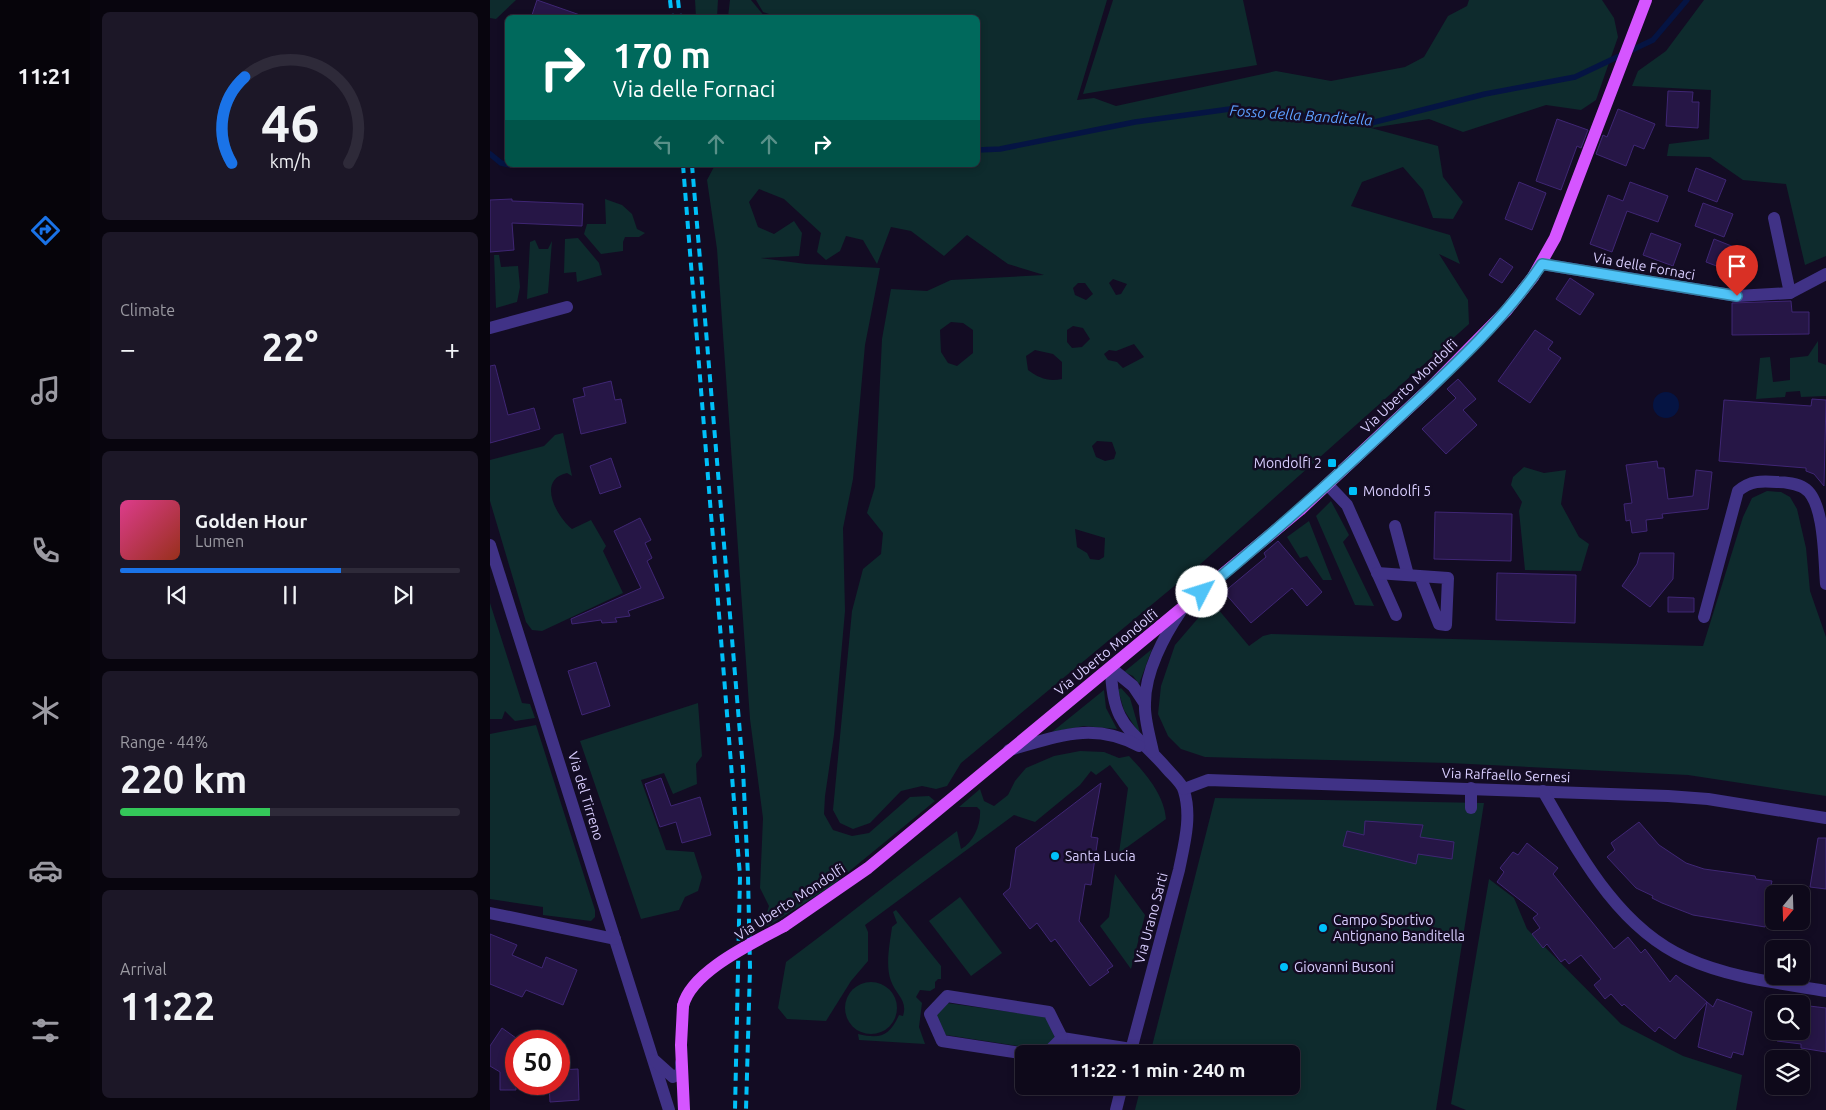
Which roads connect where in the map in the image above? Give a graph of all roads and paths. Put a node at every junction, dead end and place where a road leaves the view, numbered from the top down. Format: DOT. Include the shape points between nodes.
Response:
graph roads {
  1 [pos="1646,0"];
  2 [pos="1774,218"];
  3 [pos="1542,264"];
  4 [pos="1826,274"];
  5 [pos="1790,293"];
  6 [pos="567,307"];
  7 [pos="490,328"];
  8 [pos="1328,485"];
  9 [pos="1395,526"];
  10 [pos="490,545"];
  11 [pos="1377,573"];
  12 [pos="1826,584"];
  13 [pos="1182,609"];
  14 [pos="1396,615"];
  15 [pos="1704,617"];
  16 [pos="1111,668"];
  17 [pos="1144,704"];
  18 [pos="1008,751"];
  19 [pos="1152,752"];
  20 [pos="1184,788"];
  21 [pos="1471,788"];
  22 [pos="1543,791"];
  23 [pos="1471,808"];
  24 [pos="1826,818"];
  25 [pos="490,914"];
  26 [pos="615,939"];
  27 [pos="1826,990"];
  28 [pos="1062,1038"];
  29 [pos="681,1045"];
  30 [pos="1055,1045"];
  31 [pos="1099,1045"];
  32 [pos="1133,1045"];
  33 [pos="1015,1052"];
  34 [pos="651,1056"];
  35 [pos="1120,1095"];
  36 [pos="669,1110"];
  37 [pos="684,1110"];
  38 [pos="1116,1110"];
  1 -- 3 [label="main road, Via Uberto Mondolfi" via="1555,238"];
  2 -- 5 [label="street"];
  3 -- 5 [label="street, Via delle Fornaci" via="1737,296"];
  3 -- 8 [label="main road, Via Uberto Mondolfi" via="1506,311"];
  4 -- 5 [label="street, Via delle Fornaci"];
  6 -- 7 [label="street"];
  8 -- 11 [label="street" via="1347,505"];
  8 -- 13 [label="main road, Via Uberto Mondolfi"];
  9 -- 11 [label="street" via="1414,576"];
  10 -- 26 [label="street, Via del Tirreno"];
  11 -- 14 [label="street"];
  12 -- 15 [label="street" via="1819,514 1813,499 1805,488 1781,482 1756,481 1738,491"];
  13 -- 16 [label="main road, Via Uberto Mondolfi"];
  13 -- 17 [label="street" via="1158,654"];
  16 -- 17 [label="street" via="1133,686"];
  16 -- 18 [label="main road, Via Uberto Mondolfi"];
  16 -- 19 [label="street" via="1111,689 1117,713 1124,726"];
  17 -- 19 [label="street"];
  18 -- 19 [label="street" via="1064,736 1097,732 1125,739"];
  18 -- 29 [label="main road, Via Uberto Mondolfi, bridge" via="868,868 784,926 711,970 688,992 683,1006"];
  19 -- 20 [label="street"];
  20 -- 21 [label="street, Via Raffaello Sernesi" via="1208,780"];
  20 -- 32 [label="street, Via Urano Sarti" via="1185,843"];
  21 -- 22 [label="street, Via Raffaello Sernesi"];
  21 -- 23 [label="street"];
  22 -- 24 [label="street, Via Raffaello Sernesi" via="1708,799"];
  22 -- 27 [label="street" via="1608,894 1656,940 1684,957 1721,971"];
  25 -- 26 [label="street"];
  26 -- 34 [label="street, Via del Tirreno"];
  28 -- 30 [label="street"];
  28 -- 31 [label="street"];
  28 -- 33 [label="street" via="1049,1012 947,996 930,1014 942,1041"];
  29 -- 34 [label="street, Via del Tirreno" via="681,1073 673,1077"];
  29 -- 37 [label="main road, Via Uberto Mondolfi"];
  34 -- 36 [label="street, Via del Tirreno"];
  35 -- 38 [label="street"];
}
